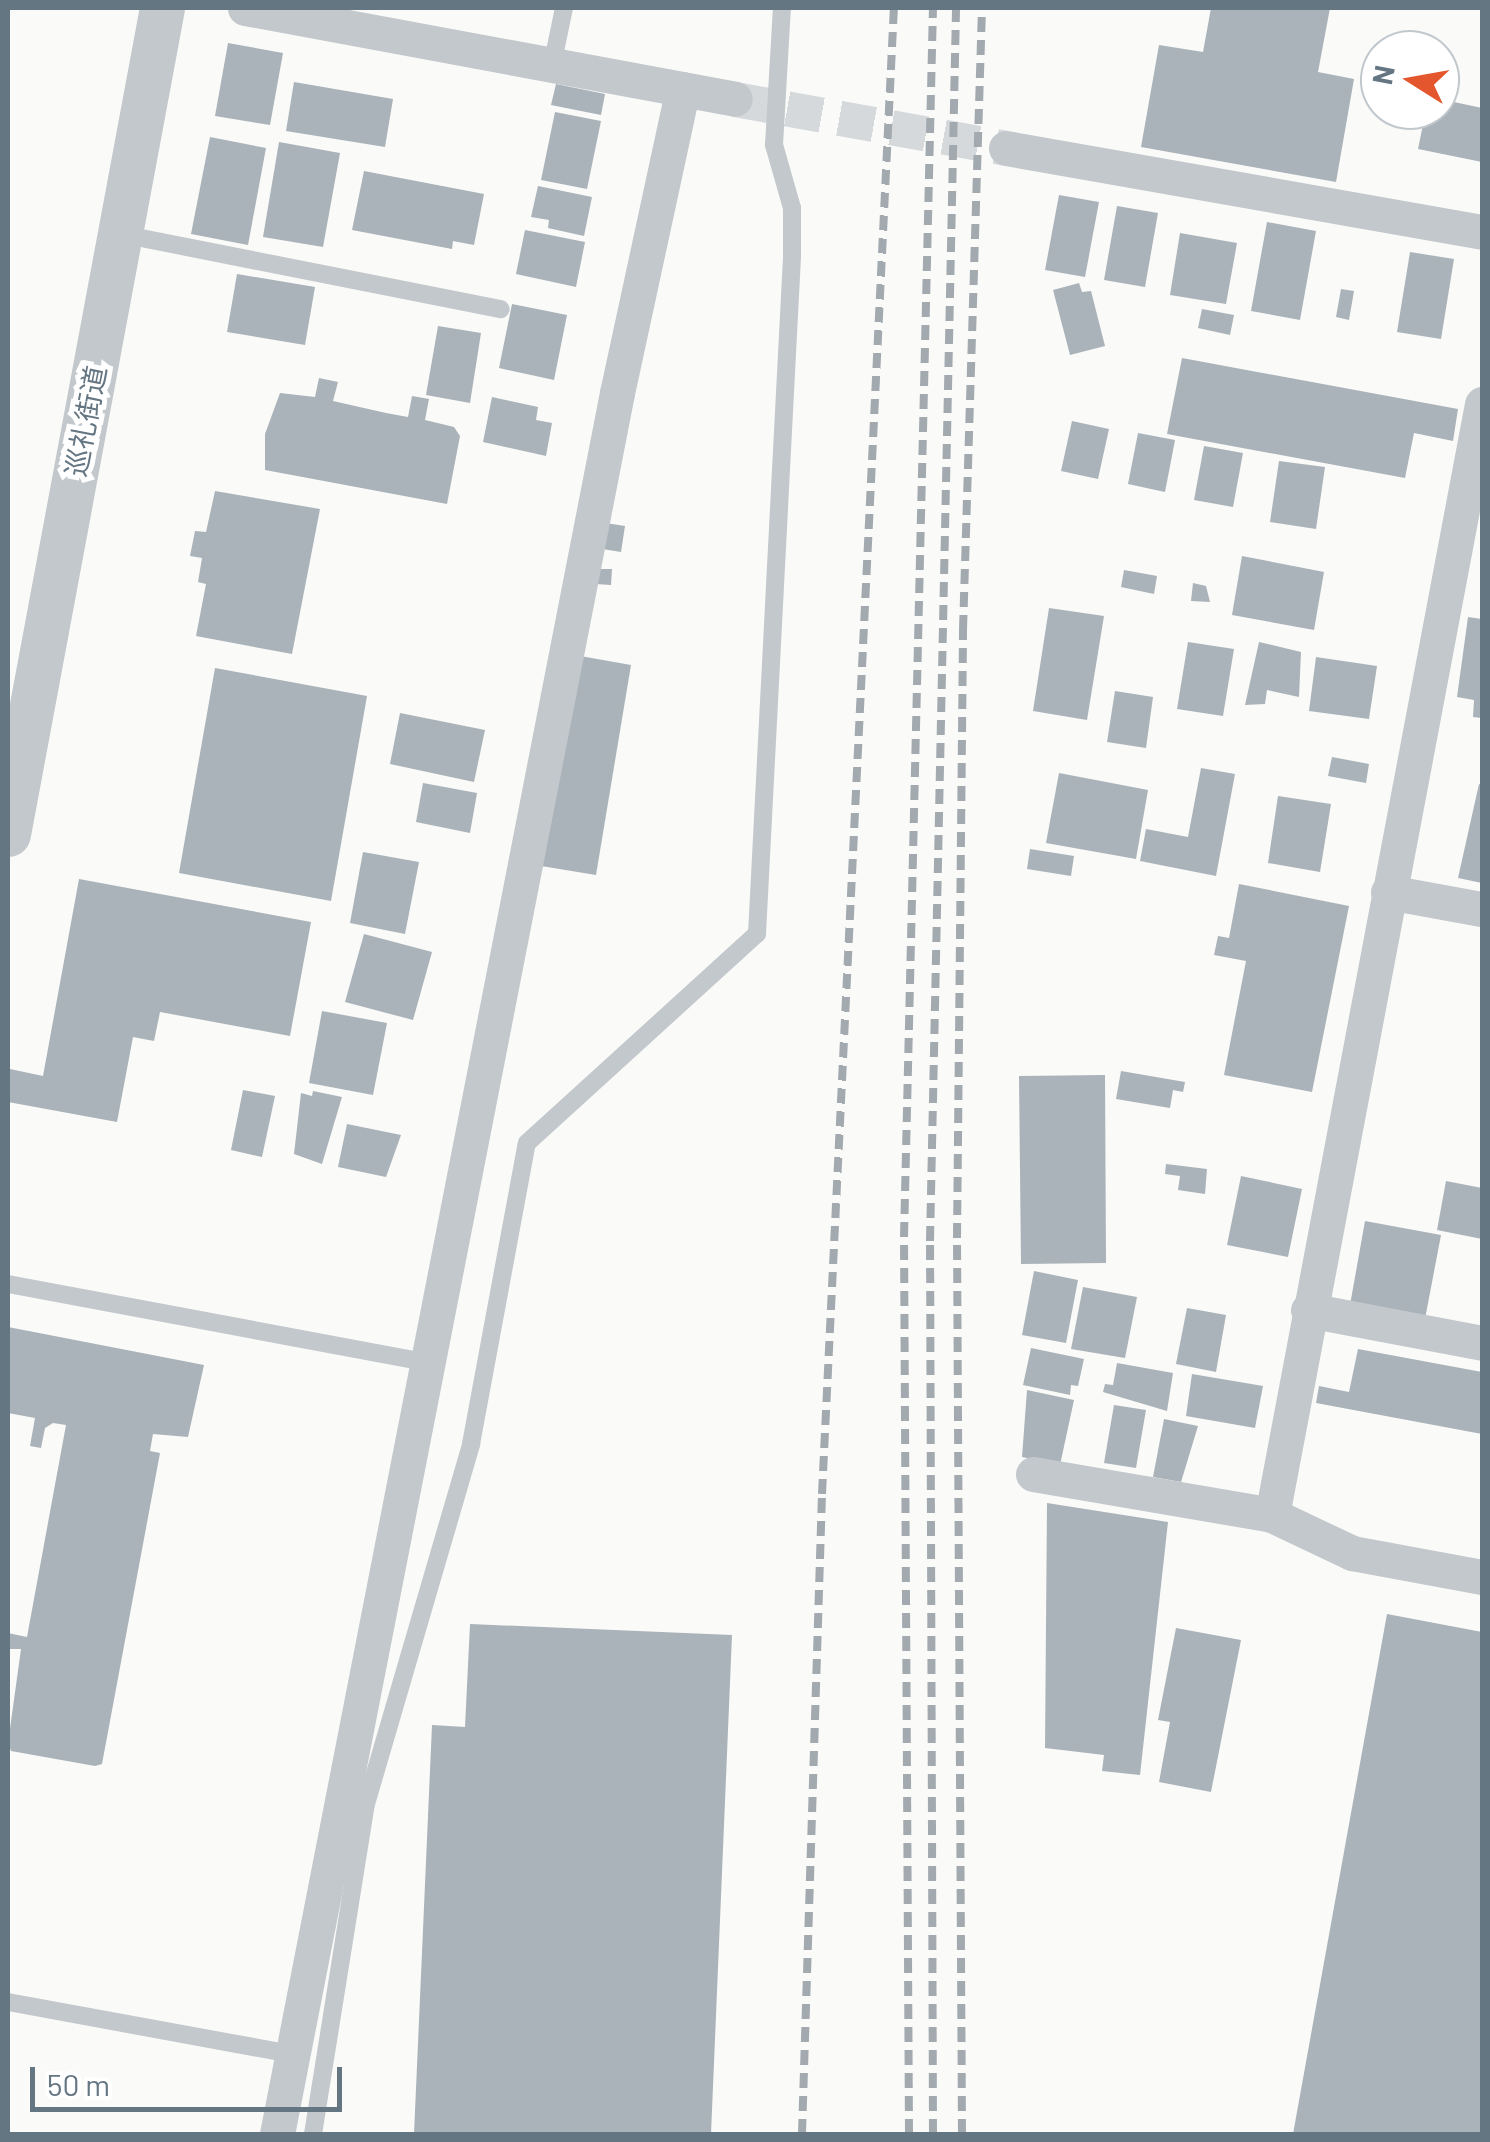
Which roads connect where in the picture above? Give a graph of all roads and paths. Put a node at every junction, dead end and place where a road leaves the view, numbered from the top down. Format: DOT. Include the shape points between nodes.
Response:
graph roads {
  1 [pos="162,8"];
  2 [pos="245,8"];
  3 [pos="564,8"];
  4 [pos="782,8"];
  5 [pos="553,61"];
  6 [pos="683,88"];
  7 [pos="735,99"];
  8 [pos="1006,148"];
  9 [pos="1482,232"];
  10 [pos="120,234"];
  11 [pos="502,309"];
  12 [pos="1482,404"];
  13 [pos="19,713"];
  14 [pos="8,834"];
  15 [pos="1388,892"];
  16 [pos="1482,909"];
  17 [pos="8,1284"];
  18 [pos="1308,1310"];
  19 [pos="1482,1343"];
  20 [pos="426,1362"];
  21 [pos="1033,1474"];
  22 [pos="1272,1514"];
  23 [pos="1482,1578"];
  24 [pos="8,2002"];
  25 [pos="292,2054"];
  26 [pos="277,2134"];
  27 [pos="313,2134"];
  1 -- 10 [label="street, 巡礼街道"];
  2 -- 5 [label="street"];
  3 -- 5 [label="lane"];
  4 -- 27 [label="lane" via="774,144 792,208 792,256 757,934 526,1143 471,1444 366,1804"];
  5 -- 6 [label="street"];
  6 -- 7 [label="street"];
  6 -- 20 [label="street"];
  8 -- 9 [label="street"];
  10 -- 11 [label="lane"];
  10 -- 13 [label="street, 巡礼街道"];
  12 -- 15 [label="street"];
  13 -- 14 [label="street, 巡礼街道"];
  15 -- 16 [label="street"];
  15 -- 18 [label="street"];
  17 -- 20 [label="lane"];
  18 -- 19 [label="street"];
  18 -- 22 [label="street"];
  20 -- 25 [label="street"];
  21 -- 22 [label="street"];
  22 -- 23 [label="street" via="1352,1553"];
  24 -- 25 [label="lane"];
  25 -- 26 [label="street"];
}
